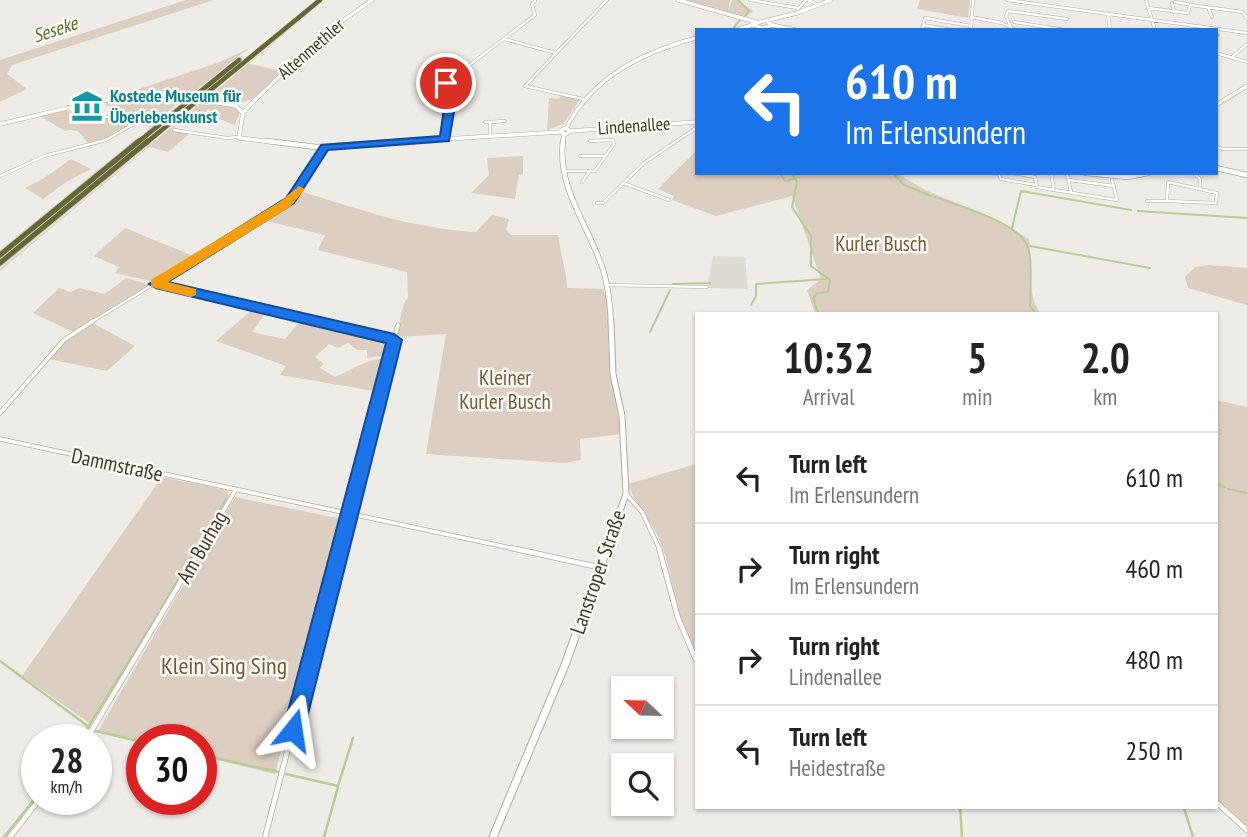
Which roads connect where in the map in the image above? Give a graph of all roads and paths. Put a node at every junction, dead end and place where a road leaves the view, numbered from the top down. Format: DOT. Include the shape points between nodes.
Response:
graph roads {
  1 [pos="313,0"];
  2 [pos="320,0"];
  3 [pos="372,0"];
  4 [pos="535,0"];
  5 [pos="607,0"];
  6 [pos="678,0"];
  7 [pos="750,0"];
  8 [pos="807,0"];
  9 [pos="831,0"];
  10 [pos="973,0"];
  11 [pos="1007,0"];
  12 [pos="1146,0"];
  13 [pos="819,5"];
  14 [pos="1190,5"];
  15 [pos="1208,7"];
  16 [pos="1148,8"];
  17 [pos="1230,10"];
  18 [pos="1174,12"];
  19 [pos="1108,15"];
  20 [pos="971,17"];
  21 [pos="1212,17"];
  22 [pos="1232,17"];
  23 [pos="1068,19"];
  24 [pos="1247,19"];
  25 [pos="1152,20"];
  26 [pos="1014,22"];
  27 [pos="770,23"];
  28 [pos="754,24"];
  29 [pos="956,24"];
  30 [pos="923,25"];
  31 [pos="1008,25"];
  32 [pos="741,28"];
  33 [pos="789,28"];
  34 [pos="922,28"];
  35 [pos="941,28"];
  36 [pos="954,28"];
  37 [pos="971,28"];
  38 [pos="1004,28"];
  39 [pos="1013,28"];
  40 [pos="1052,28"];
  41 [pos="1110,28"];
  42 [pos="1154,28"];
  43 [pos="1210,28"];
  44 [pos="1218,29"];
  45 [pos="1247,33"];
  46 [pos="695,38"];
  47 [pos="503,39"];
  48 [pos="1247,44"];
  49 [pos="556,53"];
  50 [pos="1218,54"];
  51 [pos="1232,57"];
  52 [pos="1247,62"];
  53 [pos="445,85"];
  54 [pos="1247,86"];
  55 [pos="437,90"];
  56 [pos="583,99"];
  57 [pos="253,102"];
  58 [pos="1218,102"];
  59 [pos="236,106"];
  60 [pos="68,107"];
  61 [pos="243,113"];
  62 [pos="570,120"];
  63 [pos="505,121"];
  64 [pos="137,122"];
  65 [pos="485,122"];
  66 [pos="490,122"];
  67 [pos="695,122"];
  68 [pos="0,124"];
  69 [pos="152,125"];
  70 [pos="569,129"];
  71 [pos="591,129"];
  72 [pos="695,129"];
  73 [pos="174,130"];
  74 [pos="559,132"];
  75 [pos="540,133"];
  76 [pos="564,134"];
  77 [pos="490,136"];
  78 [pos="238,137"];
  79 [pos="445,139"];
  80 [pos="590,141"];
  81 [pos="562,142"];
  82 [pos="1218,146"];
  83 [pos="325,147"];
  84 [pos="1247,149"];
  85 [pos="580,156"];
  86 [pos="605,156"];
  87 [pos="1218,168"];
  88 [pos="562,171"];
  89 [pos="590,171"];
  90 [pos="999,175"];
  91 [pos="1035,175"];
  92 [pos="1051,175"];
  93 [pos="1067,175"];
  94 [pos="1195,175"];
  95 [pos="1247,175"];
  96 [pos="0,176"];
  97 [pos="1069,180"];
  98 [pos="1112,180"];
  99 [pos="582,182"];
  100 [pos="623,183"];
  101 [pos="1036,185"];
  102 [pos="1114,186"];
  103 [pos="1217,187"];
  104 [pos="1200,189"];
  105 [pos="1054,190"];
  106 [pos="1071,192"];
  107 [pos="1217,193"];
  108 [pos="669,200"];
  109 [pos="1147,201"];
  110 [pos="1167,201"];
  111 [pos="597,203"];
  112 [pos="586,233"];
  113 [pos="0,255"];
  114 [pos="0,263"];
  115 [pos="156,284"];
  116 [pos="607,285"];
  117 [pos="707,287"];
  118 [pos="398,325"];
  119 [pos="394,340"];
  120 [pos="0,413"];
  121 [pos="0,439"];
  122 [pos="235,491"];
  123 [pos="626,494"];
  124 [pos="350,514"];
  125 [pos="598,567"];
  126 [pos="695,658"];
  127 [pos="96,724"];
  128 [pos="1218,804"];
  129 [pos="27,815"];
  130 [pos="1247,831"];
  131 [pos="10,837"];
  132 [pos="265,837"];
  133 [pos="493,837"];
  1 -- 113 [label="highway"];
  2 -- 114 [label="highway"];
  3 -- 57 [label="street, Altenmethler" via="325,33"];
  4 -- 47 [label="street" via="535,15"];
  5 -- 49 [label="street"];
  6 -- 28 [label="street"];
  7 -- 8 [label="street" via="798,9"];
  8 -- 13 [label="street"];
  9 -- 13 [label="street"];
  10 -- 20 [label="street"];
  11 -- 19 [label="street"];
  12 -- 16 [label="street"];
  13 -- 27 [label="street"];
  14 -- 15 [label="street"];
  14 -- 18 [label="street" via="1188,13"];
  14 -- 18 [label="street" via="1174,3"];
  15 -- 17 [label="street"];
  15 -- 21 [label="street"];
  16 -- 18 [label="street"];
  16 -- 25 [label="street"];
  17 -- 22 [label="street"];
  17 -- 24 [label="street" via="1243,12"];
  19 -- 25 [label="street"];
  19 -- 41 [label="street"];
  20 -- 31 [label="street"];
  20 -- 37 [label="street"];
  23 -- 31 [label="street" via="1008,12"];
  25 -- 42 [label="street"];
  25 -- 43 [label="street"];
  26 -- 40 [label="street"];
  27 -- 28 [label="street"];
  27 -- 33 [label="street"];
  28 -- 32 [label="street"];
  29 -- 30 [label="street" via="925,18"];
  29 -- 36 [label="street"];
  29 -- 37 [label="street"];
  30 -- 34 [label="street"];
  30 -- 35 [label="street"];
  31 -- 38 [label="street"];
  31 -- 39 [label="street"];
  44 -- 45 [label="street"];
  46 -- 56 [label="street" via="634,60"];
  47 -- 49 [label="street"];
  47 -- 53 [label="street"];
  48 -- 51 [label="street"];
  49 -- 56 [label="street" via="525,87"];
  50 -- 51 [label="street"];
  51 -- 52 [label="street"];
  53 -- 55 [label="street"];
  53 -- 79 [label="street" via="452,95"];
  54 -- 58 [label="street"];
  56 -- 62 [label="street"];
  57 -- 59 [label="street"];
  57 -- 61 [label="street, Altenmethler"];
  59 -- 60 [label="street, bridge" via="184,97 128,95"];
  59 -- 61 [label="main road"];
  60 -- 64 [label="street"];
  60 -- 68 [label="street"];
  61 -- 78 [label="street"];
  62 -- 70 [label="street"];
  62 -- 71 [label="street" via="575,126"];
  63 -- 66 [label="street"];
  64 -- 69 [label="street"];
  64 -- 96 [label="street" via="118,136 44,157"];
  65 -- 66 [label="street"];
  66 -- 77 [label="street"];
  67 -- 71 [label="main road, Lindenallee"];
  70 -- 71 [label="street, Lindenallee"];
  70 -- 74 [label="street"];
  70 -- 76 [label="street"];
  72 -- 100 [label="street"];
  73 -- 78 [label="street"];
  74 -- 75 [label="street"];
  74 -- 76 [label="street"];
  75 -- 77 [label="street"];
  75 -- 81 [label="street" via="555,135"];
  76 -- 81 [label="street, Lanstroper Straße"];
  77 -- 79 [label="street"];
  78 -- 83 [label="street"];
  79 -- 83 [label="street"];
  80 -- 86 [label="street" via="613,140"];
  81 -- 88 [label="main road, Lanstroper Straße"];
  82 -- 84 [label="street"];
  83 -- 115 [label="street" via="290,201"];
  85 -- 86 [label="street"];
  86 -- 89 [label="street" via="595,171"];
  87 -- 95 [label="street"];
  88 -- 89 [label="street"];
  88 -- 112 [label="street, Lanstroper Straße"];
  89 -- 99 [label="street"];
  90 -- 101 [label="street"];
  91 -- 101 [label="street"];
  92 -- 105 [label="street"];
  93 -- 97 [label="street"];
  94 -- 104 [label="street"];
  97 -- 102 [label="street"];
  97 -- 106 [label="street"];
  98 -- 102 [label="street"];
  100 -- 108 [label="street"];
  100 -- 111 [label="street" via="603,203"];
  101 -- 105 [label="street"];
  102 -- 106 [label="street" via="1117,200"];
  103 -- 107 [label="street"];
  104 -- 107 [label="street"];
  104 -- 110 [label="street" via="1168,182"];
  105 -- 106 [label="street"];
  107 -- 110 [label="street" via="1214,204"];
  109 -- 110 [label="street"];
  112 -- 116 [label="main road, Lanstroper Straße"];
  115 -- 119 [label="street"];
  115 -- 120 [label="street" via="64,340"];
  116 -- 117 [label="street"];
  116 -- 123 [label="street, Lanstroper Straße"];
  118 -- 119 [label="street"];
  119 -- 124 [label="street"];
  121 -- 122 [label="street, Dammstraße"];
  122 -- 124 [label="street, Am Burhag"];
  122 -- 127 [label="street, Am Burhag"];
  123 -- 125 [label="street, Lanstroper Straße"];
  123 -- 126 [label="street" via="659,541 680,628"];
  124 -- 125 [label="street, Am Burhag"];
  124 -- 132 [label="street"];
  125 -- 133 [label="street, Lanstroper Straße" via="565,665"];
  128 -- 130 [label="street"];
  129 -- 131 [label="street"];
}
